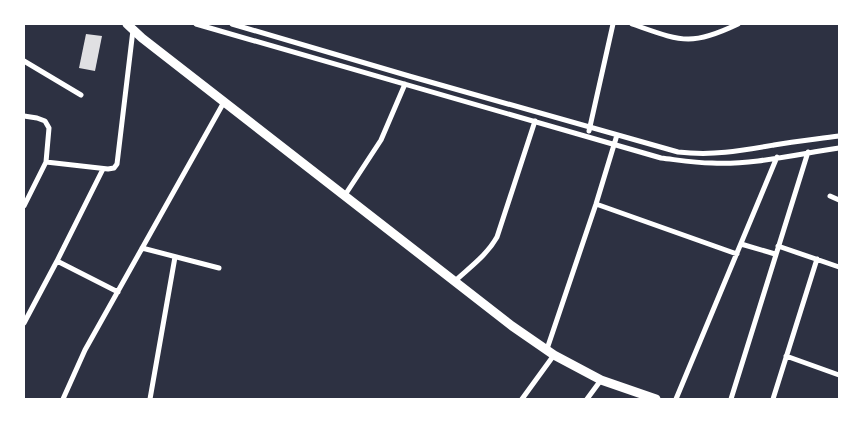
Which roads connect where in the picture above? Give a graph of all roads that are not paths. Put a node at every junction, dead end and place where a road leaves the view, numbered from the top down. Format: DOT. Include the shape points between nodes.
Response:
graph roads {
  1 [pos="196,24"];
  2 [pos="232,24"];
  3 [pos="613,24"];
  4 [pos="632,24"];
  5 [pos="738,24"];
  6 [pos="130,27"];
  7 [pos="24,61"];
  8 [pos="405,84"];
  9 [pos="81,95"];
  10 [pos="224,102"];
  11 [pos="24,116"];
  12 [pos="535,121"];
  13 [pos="590,128"];
  14 [pos="617,135"];
  15 [pos="839,136"];
  16 [pos="588,137"];
  17 [pos="615,144"];
  18 [pos="839,148"];
  19 [pos="808,152"];
  20 [pos="777,157"];
  21 [pos="46,162"];
  22 [pos="103,169"];
  23 [pos="345,195"];
  24 [pos="830,196"];
  25 [pos="839,200"];
  26 [pos="596,204"];
  27 [pos="24,206"];
  28 [pos="741,244"];
  29 [pos="778,246"];
  30 [pos="142,248"];
  31 [pos="737,254"];
  32 [pos="775,254"];
  33 [pos="175,257"];
  34 [pos="817,259"];
  35 [pos="58,261"];
  36 [pos="839,267"];
  37 [pos="219,268"];
  38 [pos="455,281"];
  39 [pos="118,292"];
  40 [pos="24,323"];
  41 [pos="550,352"];
  42 [pos="786,356"];
  43 [pos="839,375"];
  44 [pos="600,380"];
  45 [pos="64,399"];
  46 [pos="150,399"];
  47 [pos="522,399"];
  48 [pos="587,399"];
  49 [pos="656,399"];
  50 [pos="676,399"];
  51 [pos="731,399"];
  52 [pos="773,399"];
  1 -- 8 [label="street"];
  2 -- 13 [label="street"];
  3 -- 13 [label="street"];
  4 -- 5 [label="street" via="688,41 708,37"];
  6 -- 10 [label="main road"];
  6 -- 22 [label="street" via="117,164 114,168"];
  7 -- 9 [label="street"];
  8 -- 12 [label="street"];
  8 -- 23 [label="street" via="381,140"];
  10 -- 23 [label="main road"];
  10 -- 30 [label="street"];
  11 -- 21 [label="street" via="45,121 49,128"];
  12 -- 16 [label="street"];
  12 -- 38 [label="street" via="497,237 483,257"];
  13 -- 14 [label="street"];
  13 -- 16 [label="street"];
  14 -- 15 [label="street" via="678,152 713,154"];
  14 -- 17 [label="street"];
  16 -- 17 [label="street"];
  17 -- 20 [label="street" via="685,162 713,164"];
  17 -- 26 [label="street"];
  18 -- 19 [label="street"];
  19 -- 20 [label="street"];
  19 -- 29 [label="street"];
  20 -- 28 [label="street"];
  21 -- 22 [label="street"];
  21 -- 27 [label="street"];
  22 -- 35 [label="street"];
  23 -- 38 [label="main road"];
  24 -- 25 [label="street"];
  26 -- 31 [label="street"];
  26 -- 41 [label="street"];
  28 -- 31 [label="street"];
  28 -- 32 [label="street"];
  29 -- 32 [label="street"];
  29 -- 34 [label="street"];
  30 -- 33 [label="street"];
  30 -- 39 [label="street"];
  31 -- 50 [label="street"];
  32 -- 51 [label="street"];
  33 -- 37 [label="street"];
  33 -- 46 [label="street"];
  34 -- 36 [label="street"];
  34 -- 42 [label="street"];
  35 -- 39 [label="street"];
  35 -- 40 [label="street"];
  38 -- 41 [label="main road"];
  39 -- 45 [label="street"];
  41 -- 44 [label="main road"];
  41 -- 47 [label="street"];
  42 -- 43 [label="street"];
  42 -- 52 [label="street"];
  44 -- 48 [label="street"];
  44 -- 49 [label="main road"];
}
